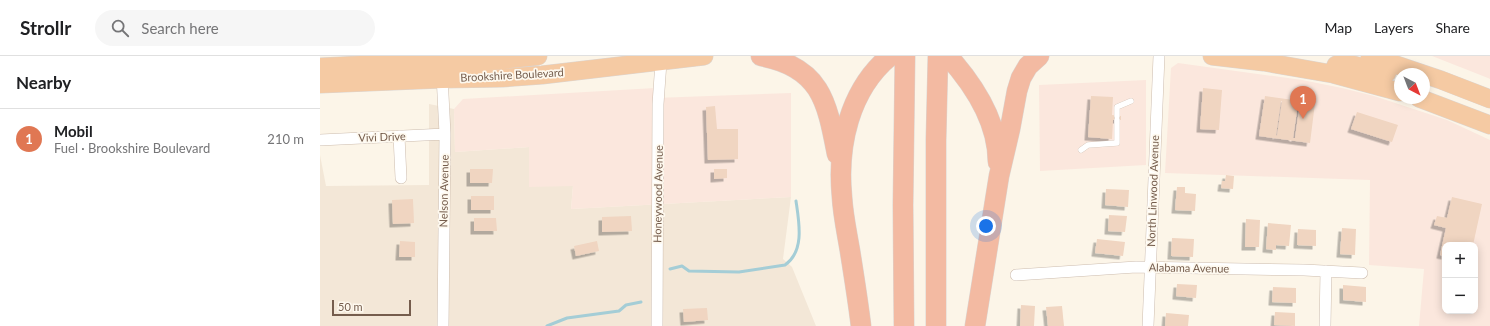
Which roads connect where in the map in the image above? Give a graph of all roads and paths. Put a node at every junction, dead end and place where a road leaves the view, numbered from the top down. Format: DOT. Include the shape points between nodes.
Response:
graph roads {
  1 [pos="538,56"];
  2 [pos="704,56"];
  3 [pos="761,56"];
  4 [pos="905,56"];
  5 [pos="938,56"];
  6 [pos="1039,56"];
  7 [pos="1159,56"];
  8 [pos="1212,56"];
  9 [pos="1370,56"];
  10 [pos="514,57"];
  11 [pos="661,62"];
  12 [pos="884,62"];
  13 [pos="954,62"];
  14 [pos="442,65"];
  15 [pos="320,67"];
  16 [pos="1333,74"];
  17 [pos="1394,74"];
  18 [pos="1430,82"];
  19 [pos="320,84"];
  20 [pos="1461,87"];
  21 [pos="1394,90"];
  22 [pos="1490,99"];
  23 [pos="1131,101"];
  24 [pos="1430,102"];
  25 [pos="1490,125"];
  26 [pos="445,134"];
  27 [pos="399,136"];
  28 [pos="320,140"];
  29 [pos="1081,150"];
  30 [pos="841,175"];
  31 [pos="999,176"];
  32 [pos="401,178"];
  33 [pos="1151,267"];
  34 [pos="1326,272"];
  35 [pos="1362,273"];
  36 [pos="1016,275"];
  37 [pos="443,326"];
  38 [pos="657,326"];
  39 [pos="862,326"];
  40 [pos="904,326"];
  41 [pos="936,326"];
  42 [pos="975,326"];
  43 [pos="1148,326"];
  44 [pos="1325,326"];
  1 -- 10 [label="highway, Brookshire Boulevard"];
  2 -- 11 [label="highway, Brookshire Boulevard"];
  3 -- 30 [label="highway" via="802,71 818,88 830,116"];
  4 -- 40 [label="highway"];
  5 -- 41 [label="highway"];
  6 -- 31 [label="highway" via="1028,66 1021,78"];
  7 -- 33 [label="street, North Linwood Avenue"];
  8 -- 16 [label="highway"];
  9 -- 20 [label="highway"];
  10 -- 14 [label="highway, Brookshire Boulevard"];
  11 -- 14 [label="highway, Brookshire Boulevard" via="502,78"];
  11 -- 38 [label="street, Honeywood Avenue" via="658,104"];
  12 -- 30 [label="highway" via="862,90 851,113 844,137"];
  13 -- 31 [label="highway" via="977,93 991,126 997,148"];
  14 -- 15 [label="highway, Brookshire Boulevard"];
  14 -- 19 [label="highway, Brookshire Boulevard"];
  14 -- 26 [label="street, Nelson Avenue"];
  16 -- 17 [label="highway" via="1338,63 1345,62"];
  16 -- 21 [label="highway"];
  18 -- 20 [label="highway"];
  20 -- 22 [label="highway"];
  23 -- 29 [label="lane" via="1117,107 1117,144 1088,145"];
  24 -- 25 [label="highway"];
  26 -- 27 [label="street, Vivi Drive"];
  26 -- 37 [label="street, Nelson Avenue"];
  27 -- 28 [label="street, Vivi Drive"];
  27 -- 32 [label="street"];
  30 -- 39 [label="highway" via="842,198"];
  31 -- 42 [label="highway"];
  33 -- 34 [label="street, Alabama Avenue"];
  33 -- 36 [label="street, Alabama Avenue"];
  33 -- 43 [label="street, North Linwood Avenue"];
  34 -- 35 [label="street, Alabama Avenue"];
  34 -- 44 [label="street"];
}
